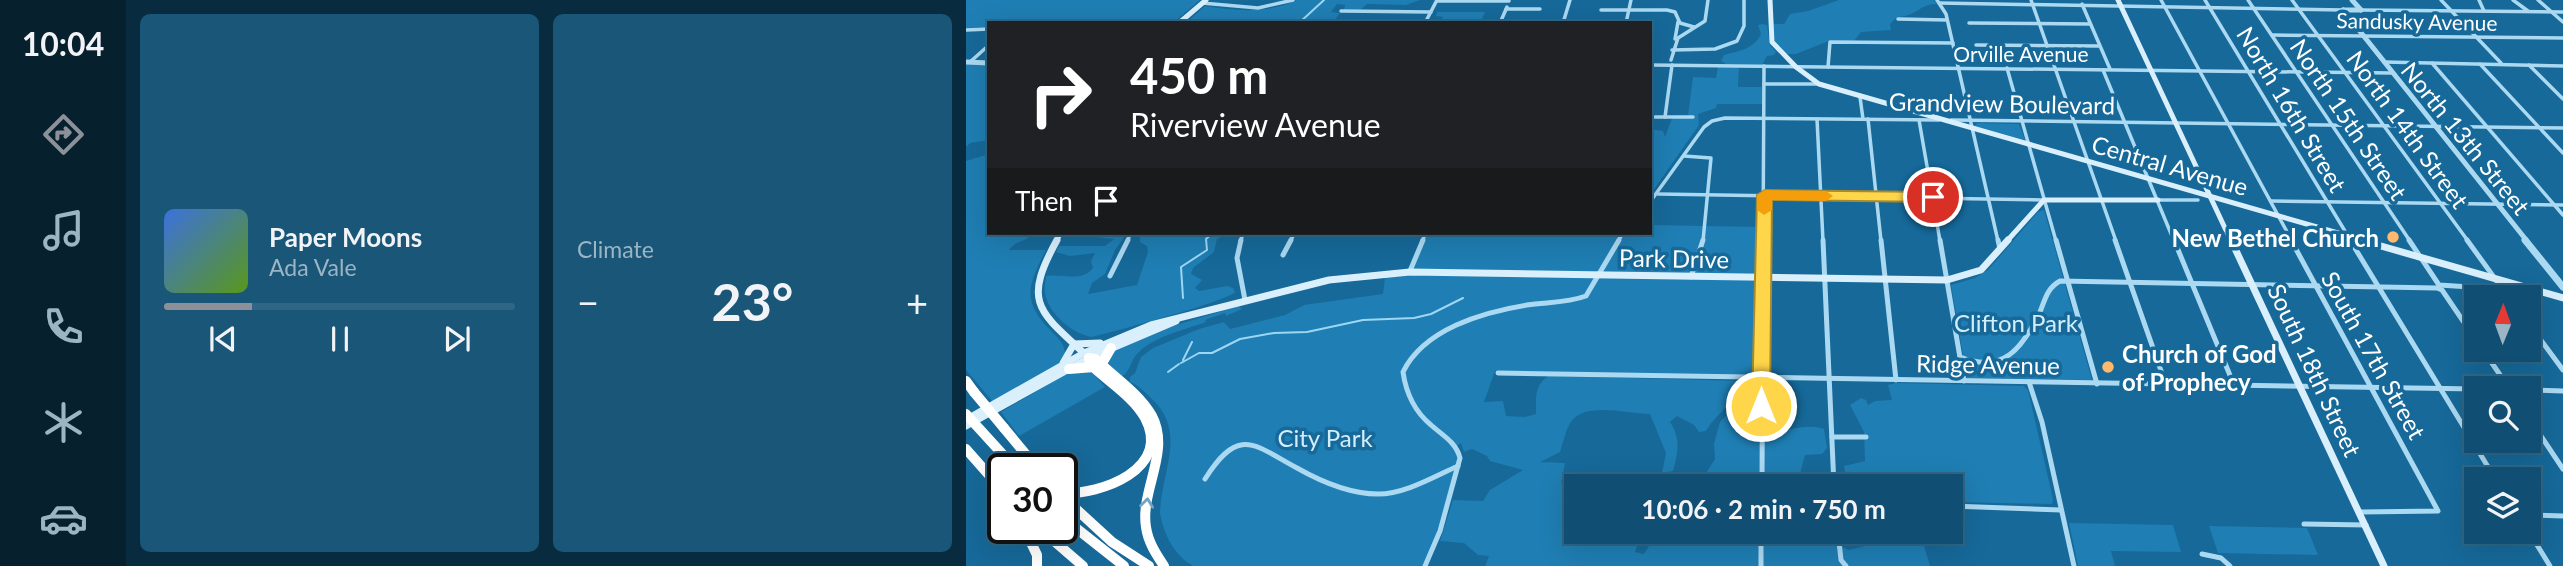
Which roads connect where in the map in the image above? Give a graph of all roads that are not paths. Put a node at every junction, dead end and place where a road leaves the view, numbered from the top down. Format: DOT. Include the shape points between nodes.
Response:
graph roads {
  1 [pos="1293,0"];
  2 [pos="1437,0"];
  3 [pos="1570,0"];
  4 [pos="1631,0"];
  5 [pos="1702,0"];
  6 [pos="1744,0"];
  7 [pos="1770,0"];
  8 [pos="2118,0"];
  9 [pos="2161,0"];
  10 [pos="2205,0"];
  11 [pos="2248,0"];
  12 [pos="2292,0"];
  13 [pos="2352,0"];
  14 [pos="2441,0"];
  15 [pos="2479,0"];
  16 [pos="2513,0"];
  17 [pos="2538,0"];
  18 [pos="1509,1"];
  19 [pos="1938,1"];
  20 [pos="1976,1"];
  21 [pos="1204,2"];
  22 [pos="1707,2"];
  23 [pos="2032,2"];
  24 [pos="2082,4"];
  25 [pos="2121,6"];
  26 [pos="1506,9"];
  27 [pos="1540,9"];
  28 [pos="1601,9"];
  29 [pos="2166,9"];
  30 [pos="2211,9"];
  31 [pos="1629,10"];
  32 [pos="2255,10"];
  33 [pos="2300,10"];
  34 [pos="2343,10"];
  35 [pos="2361,10"];
  36 [pos="1341,11"];
  37 [pos="2452,11"];
  38 [pos="2485,11"];
  39 [pos="1431,12"];
  40 [pos="2528,12"];
  41 [pos="2551,12"];
  42 [pos="2563,12"];
  43 [pos="1898,19"];
  44 [pos="1947,20"];
  45 [pos="1181,21"];
  46 [pos="1426,21"];
  47 [pos="1501,21"];
  48 [pos="1564,21"];
  49 [pos="1626,21"];
  50 [pos="1678,22"];
  51 [pos="2563,22"];
  52 [pos="1969,23"];
  53 [pos="2039,24"];
  54 [pos="2090,24"];
  55 [pos="1694,27"];
  56 [pos="987,29"];
  57 [pos="966,30"];
  58 [pos="2272,35"];
  59 [pos="2318,35"];
  60 [pos="2363,36"];
  61 [pos="2476,37"];
  62 [pos="2563,38"];
  63 [pos="1674,40"];
  64 [pos="1953,43"];
  65 [pos="1976,45"];
  66 [pos="2047,45"];
  67 [pos="2099,46"];
  68 [pos="987,47"];
  69 [pos="1672,50"];
  70 [pos="968,62"];
  71 [pos="2384,62"];
  72 [pos="987,63"];
  73 [pos="1671,63"];
  74 [pos="2432,63"];
  75 [pos="2480,63"];
  76 [pos="2501,63"];
  77 [pos="1652,65"];
  78 [pos="2529,65"];
  79 [pos="1764,66"];
  80 [pos="2563,66"];
  81 [pos="1796,67"];
  82 [pos="1804,67"];
  83 [pos="1828,67"];
  84 [pos="1958,68"];
  85 [pos="2007,68"];
  86 [pos="2055,69"];
  87 [pos="2103,69"];
  88 [pos="2109,69"];
  89 [pos="2151,70"];
  90 [pos="2199,70"];
  91 [pos="2248,71"];
  92 [pos="2297,72"];
  93 [pos="2345,72"];
  94 [pos="2392,73"];
  95 [pos="1810,78"];
  96 [pos="1764,84"];
  97 [pos="1819,85"];
  98 [pos="2557,93"];
  99 [pos="2563,93"];
  100 [pos="1860,97"];
  101 [pos="2563,99"];
  102 [pos="1655,117"];
  103 [pos="1665,117"];
  104 [pos="1693,117"];
  105 [pos="1765,119"];
  106 [pos="1817,119"];
  107 [pos="1866,119"];
  108 [pos="1919,120"];
  109 [pos="1942,120"];
  110 [pos="1972,121"];
  111 [pos="2022,121"];
  112 [pos="2073,122"];
  113 [pos="2125,123"];
  114 [pos="2176,123"];
  115 [pos="2229,124"];
  116 [pos="2280,124"];
  117 [pos="2333,125"];
  118 [pos="2384,126"];
  119 [pos="2435,126"];
  120 [pos="2487,126"];
  121 [pos="2539,126"];
  122 [pos="1972,128"];
  123 [pos="2563,128"];
  124 [pos="2029,145"];
  125 [pos="2563,153"];
  126 [pos="1684,156"];
  127 [pos="2087,162"];
  128 [pos="2149,179"];
  129 [pos="1658,194"];
  130 [pos="1708,194"];
  131 [pos="1765,195"];
  132 [pos="1820,196"];
  133 [pos="1876,197"];
  134 [pos="1933,197"];
  135 [pos="2044,197"];
  136 [pos="2210,197"];
  137 [pos="1988,198"];
  138 [pos="2100,199"];
  139 [pos="1652,200"];
  140 [pos="2158,200"];
  141 [pos="2198,200"];
  142 [pos="2271,201"];
  143 [pos="2328,202"];
  144 [pos="2384,203"];
  145 [pos="2441,204"];
  146 [pos="2497,204"];
  147 [pos="2554,205"];
  148 [pos="2563,205"];
  149 [pos="2563,215"];
  150 [pos="2278,217"];
  151 [pos="1060,235"];
  152 [pos="1130,235"];
  153 [pos="1243,235"];
  154 [pos="1294,235"];
  155 [pos="1425,235"];
  156 [pos="1622,235"];
  157 [pos="2348,237"];
  158 [pos="2000,250"];
  159 [pos="1283,255"];
  160 [pos="2421,258"];
  161 [pos="1410,272"];
  162 [pos="1110,276"];
  163 [pos="1597,276"];
  164 [pos="1691,277"];
  165 [pos="1762,278"];
  166 [pos="2495,278"];
  167 [pos="1824,279"];
  168 [pos="1885,280"];
  169 [pos="1947,280"];
  170 [pos="2068,281"];
  171 [pos="2130,283"];
  172 [pos="2192,284"];
  173 [pos="2252,285"];
  174 [pos="2499,285"];
  175 [pos="2316,286"];
  176 [pos="2378,287"];
  177 [pos="2563,287"];
  178 [pos="2441,288"];
  179 [pos="2464,288"];
  180 [pos="2563,298"];
  181 [pos="1245,300"];
  182 [pos="2464,322"];
  183 [pos="2541,340"];
  184 [pos="1074,344"];
  185 [pos="1110,344"];
  186 [pos="1960,357"];
  187 [pos="1095,364"];
  188 [pos="1057,369"];
  189 [pos="1069,369"];
  190 [pos="2563,370"];
  191 [pos="1498,373"];
  192 [pos="1761,379"];
  193 [pos="1828,380"];
  194 [pos="1896,380"];
  195 [pos="966,381"];
  196 [pos="1964,381"];
  197 [pos="2029,382"];
  198 [pos="2097,384"];
  199 [pos="2166,385"];
  200 [pos="2234,385"];
  201 [pos="2300,386"];
  202 [pos="2370,387"];
  203 [pos="2440,389"];
  204 [pos="2464,389"];
  205 [pos="2541,390"];
  206 [pos="2563,390"];
  207 [pos="1125,393"];
  208 [pos="966,417"];
  209 [pos="966,426"];
  210 [pos="2541,436"];
  211 [pos="1832,437"];
  212 [pos="1867,438"];
  213 [pos="966,449"];
  214 [pos="1001,453"];
  215 [pos="1025,453"];
  216 [pos="1459,466"];
  217 [pos="2488,467"];
  218 [pos="2563,469"];
  219 [pos="987,473"];
  220 [pos="1762,474"];
  221 [pos="1834,474"];
  222 [pos="1205,479"];
  223 [pos="1078,495"];
  224 [pos="1963,506"];
  225 [pos="1078,510"];
  226 [pos="2061,510"];
  227 [pos="2361,512"];
  228 [pos="2541,515"];
  229 [pos="2563,516"];
  230 [pos="2304,524"];
  231 [pos="2367,524"];
  232 [pos="1078,530"];
  233 [pos="1032,544"];
  234 [pos="1058,544"];
  235 [pos="1762,544"];
  236 [pos="1839,544"];
  237 [pos="2536,544"];
  238 [pos="2203,554"];
  239 [pos="2386,564"];
  240 [pos="1037,566"];
  241 [pos="1083,566"];
  242 [pos="1124,566"];
  243 [pos="1149,566"];
  244 [pos="1164,566"];
  245 [pos="1425,566"];
  246 [pos="1761,566"];
  247 [pos="1846,566"];
  248 [pos="2074,566"];
  249 [pos="2230,566"];
  250 [pos="2550,566"];
  1 -- 21 [label="street" via="1236,9"];
  2 -- 18 [label="street"];
  2 -- 39 [label="street"];
  3 -- 48 [label="street"];
  4 -- 31 [label="street"];
  5 -- 22 [label="street"];
  6 -- 69 [label="street" via="1744,26 1737,41 1715,49"];
  7 -- 81 [label="main road" via="1772,42"];
  8 -- 25 [label="main road, South 18th Street"];
  9 -- 29 [label="street, South 17th Street"];
  10 -- 30 [label="street, North 16th Street"];
  11 -- 32 [label="street, North 15th Street"];
  12 -- 33 [label="street, North 14th Street"];
  13 -- 35 [label="street"];
  14 -- 37 [label="street"];
  15 -- 38 [label="street"];
  16 -- 40 [label="street"];
  17 -- 41 [label="street"];
  18 -- 26 [label="street"];
  19 -- 20 [label="street"];
  19 -- 44 [label="street"];
  20 -- 23 [label="street"];
  21 -- 45 [label="main road"];
  22 -- 55 [label="street" via="1707,18"];
  23 -- 24 [label="street"];
  23 -- 53 [label="street"];
  24 -- 25 [label="street"];
  24 -- 54 [label="street"];
  25 -- 29 [label="street"];
  25 -- 89 [label="main road, South 18th Street"];
  26 -- 27 [label="street"];
  26 -- 47 [label="street"];
  28 -- 31 [label="street"];
  29 -- 30 [label="street"];
  29 -- 90 [label="street, South 17th Street"];
  30 -- 32 [label="street"];
  30 -- 91 [label="street, North 16th Street"];
  31 -- 49 [label="street"];
  31 -- 50 [label="street" via="1667,10 1675,12"];
  32 -- 33 [label="street"];
  32 -- 58 [label="street, North 15th Street"];
  33 -- 34 [label="street"];
  33 -- 59 [label="street, North 14th Street"];
  34 -- 35 [label="street"];
  34 -- 60 [label="street, North 13th Street"];
  35 -- 37 [label="street"];
  36 -- 39 [label="street"];
  37 -- 38 [label="street"];
  37 -- 61 [label="street"];
  38 -- 40 [label="street"];
  39 -- 46 [label="street"];
  40 -- 41 [label="street"];
  41 -- 42 [label="street"];
  41 -- 51 [label="street"];
  43 -- 44 [label="street"];
  44 -- 64 [label="street"];
  50 -- 55 [label="street"];
  50 -- 63 [label="street"];
  52 -- 53 [label="street"];
  53 -- 54 [label="street"];
  53 -- 66 [label="street"];
  54 -- 67 [label="street"];
  55 -- 63 [label="street"];
  56 -- 57 [label="street"];
  58 -- 59 [label="street, Sandusky Avenue"];
  58 -- 92 [label="street, North 15th Street"];
  59 -- 60 [label="street, Sandusky Avenue"];
  59 -- 93 [label="street, North 14th Street"];
  60 -- 61 [label="street, Sandusky Avenue"];
  60 -- 71 [label="street, North 13th Street"];
  61 -- 62 [label="street, Sandusky Avenue"];
  61 -- 76 [label="street"];
  63 -- 69 [label="street"];
  64 -- 83 [label="street" via="1830,42"];
  64 -- 84 [label="street"];
  65 -- 66 [label="street"];
  66 -- 67 [label="street"];
  66 -- 86 [label="street"];
  67 -- 88 [label="street"];
  68 -- 70 [label="street"];
  69 -- 73 [label="street"];
  70 -- 72 [label="street"];
  71 -- 74 [label="street"];
  71 -- 94 [label="street, North 13th Street"];
  73 -- 77 [label="street, Orville Avenue"];
  73 -- 79 [label="street, Orville Avenue"];
  73 -- 103 [label="street"];
  74 -- 75 [label="street"];
  74 -- 120 [label="street"];
  75 -- 76 [label="street"];
  75 -- 121 [label="street"];
  76 -- 78 [label="street"];
  78 -- 80 [label="street"];
  78 -- 98 [label="street"];
  79 -- 81 [label="street, Orville Avenue"];
  79 -- 96 [label="street"];
  81 -- 82 [label="street, Orville Avenue"];
  81 -- 95 [label="main road"];
  82 -- 83 [label="street, Orville Avenue"];
  82 -- 95 [label="main road"];
  83 -- 84 [label="street, Orville Avenue"];
  84 -- 85 [label="street, Orville Avenue"];
  84 -- 110 [label="street"];
  85 -- 86 [label="street, Orville Avenue"];
  85 -- 111 [label="street"];
  86 -- 87 [label="street, Orville Avenue"];
  86 -- 112 [label="street"];
  87 -- 88 [label="street, Orville Avenue"];
  87 -- 113 [label="street"];
  88 -- 89 [label="street, Orville Avenue"];
  89 -- 90 [label="street, Orville Avenue"];
  89 -- 114 [label="main road, South 18th Street"];
  90 -- 91 [label="street, Orville Avenue"];
  90 -- 115 [label="street, South 17th Street"];
  91 -- 92 [label="street, Orville Avenue"];
  91 -- 116 [label="street, North 16th Street"];
  92 -- 93 [label="street, Orville Avenue"];
  92 -- 117 [label="street, North 15th Street"];
  93 -- 94 [label="street, Orville Avenue"];
  93 -- 118 [label="street, North 14th Street"];
  94 -- 119 [label="street, North 13th Street"];
  95 -- 97 [label="main road"];
  96 -- 97 [label="street, Central Avenue"];
  96 -- 105 [label="street"];
  97 -- 100 [label="main road, Central Avenue"];
  98 -- 99 [label="street"];
  98 -- 101 [label="street"];
  100 -- 107 [label="street"];
  100 -- 109 [label="main road, Central Avenue"];
  102 -- 103 [label="street"];
  103 -- 104 [label="street"];
  105 -- 106 [label="street, Grandview Boulevard"];
  105 -- 126 [label="street, Grandview Boulevard" via="1712,121"];
  105 -- 131 [label="street"];
  106 -- 107 [label="street, Grandview Boulevard"];
  106 -- 132 [label="street"];
  107 -- 108 [label="street, Grandview Boulevard"];
  107 -- 133 [label="street"];
  108 -- 109 [label="street, Grandview Boulevard"];
  108 -- 134 [label="street"];
  109 -- 110 [label="street, Grandview Boulevard"];
  109 -- 122 [label="main road, Central Avenue"];
  110 -- 111 [label="street, Grandview Boulevard"];
  110 -- 122 [label="street"];
  111 -- 112 [label="street, Grandview Boulevard"];
  111 -- 124 [label="street"];
  112 -- 113 [label="street, Grandview Boulevard"];
  112 -- 127 [label="street"];
  113 -- 114 [label="street, Grandview Boulevard"];
  113 -- 128 [label="street"];
  114 -- 115 [label="street, Grandview Boulevard"];
  114 -- 136 [label="main road, South 18th Street"];
  115 -- 116 [label="street, Grandview Boulevard"];
  115 -- 142 [label="street, South 17th Street"];
  116 -- 117 [label="street, Grandview Boulevard"];
  116 -- 143 [label="street, North 16th Street"];
  117 -- 118 [label="street, Grandview Boulevard"];
  117 -- 144 [label="street, North 15th Street"];
  118 -- 119 [label="street, Grandview Boulevard"];
  118 -- 145 [label="street, North 14th Street"];
  119 -- 120 [label="street, Grandview Boulevard"];
  119 -- 146 [label="street, North 13th Street"];
  120 -- 121 [label="street, Grandview Boulevard"];
  120 -- 147 [label="street"];
  121 -- 123 [label="street, Grandview Boulevard"];
  121 -- 125 [label="street"];
  122 -- 124 [label="main road, Central Avenue"];
  122 -- 137 [label="street"];
  124 -- 127 [label="main road, Central Avenue"];
  124 -- 135 [label="street"];
  126 -- 129 [label="street, Grandview Boulevard"];
  126 -- 130 [label="street" via="1711,158"];
  127 -- 128 [label="main road, Central Avenue"];
  127 -- 138 [label="street"];
  128 -- 136 [label="main road, Central Avenue"];
  128 -- 140 [label="street"];
  129 -- 130 [label="street"];
  129 -- 139 [label="street, Grandview Boulevard"];
  130 -- 131 [label="street"];
  130 -- 164 [label="street" via="1705,234"];
  131 -- 132 [label="street"];
  131 -- 165 [label="street"];
  132 -- 133 [label="street"];
  132 -- 167 [label="street"];
  133 -- 134 [label="street"];
  133 -- 168 [label="street"];
  134 -- 137 [label="street"];
  134 -- 169 [label="street"];
  135 -- 137 [label="street"];
  135 -- 138 [label="main road"];
  135 -- 158 [label="main road, Park Drive"];
  135 -- 170 [label="street"];
  136 -- 150 [label="main road, Central Avenue"];
  136 -- 173 [label="main road, South 18th Street"];
  137 -- 158 [label="street"];
  138 -- 140 [label="main road"];
  138 -- 171 [label="street"];
  140 -- 141 [label="street"];
  140 -- 172 [label="street"];
  142 -- 143 [label="street"];
  142 -- 150 [label="street, South 17th Street"];
  143 -- 144 [label="street"];
  143 -- 157 [label="street, North 16th Street"];
  144 -- 145 [label="street"];
  144 -- 160 [label="street, North 15th Street"];
  145 -- 146 [label="street"];
  145 -- 166 [label="street, North 14th Street"];
  146 -- 147 [label="street"];
  146 -- 177 [label="street, North 13th Street"];
  147 -- 148 [label="street"];
  147 -- 149 [label="street"];
  150 -- 157 [label="main road, Central Avenue"];
  150 -- 175 [label="street, South 17th Street"];
  151 -- 184 [label="main road" via="1036,290 1041,311"];
  152 -- 162 [label="street"];
  153 -- 181 [label="street" via="1237,265"];
  154 -- 159 [label="street"];
  155 -- 161 [label="street"];
  156 -- 163 [label="street"];
  157 -- 160 [label="main road, Central Avenue"];
  157 -- 176 [label="street, North 16th Street"];
  158 -- 169 [label="main road, Park Drive" via="1981,270"];
  160 -- 166 [label="main road, Central Avenue"];
  160 -- 178 [label="street, North 15th Street"];
  161 -- 163 [label="main road, Park Drive"];
  161 -- 181 [label="main road, Park Drive" via="1329,280"];
  163 -- 164 [label="main road, Park Drive"];
  163 -- 216 [label="street" via="1582,298 1492,313 1437,336 1405,360 1402,377 1406,390 1425,421 1457,447"];
  164 -- 165 [label="main road, Park Drive"];
  165 -- 167 [label="main road, Park Drive"];
  165 -- 192 [label="street"];
  166 -- 174 [label="street, North 14th Street"];
  166 -- 180 [label="main road, Central Avenue"];
  167 -- 168 [label="main road, Park Drive"];
  167 -- 193 [label="street"];
  168 -- 169 [label="main road, Park Drive"];
  168 -- 194 [label="street"];
  169 -- 186 [label="street"];
  170 -- 171 [label="street"];
  170 -- 186 [label="street" via="2049,289 2019,344 2001,360 1984,364"];
  170 -- 198 [label="street"];
  171 -- 172 [label="street"];
  171 -- 199 [label="street"];
  172 -- 173 [label="street"];
  172 -- 200 [label="street"];
  173 -- 175 [label="street"];
  173 -- 201 [label="main road, South 18th Street"];
  175 -- 176 [label="street"];
  175 -- 202 [label="street, South 17th Street"];
  176 -- 178 [label="street"];
  176 -- 203 [label="street, North 16th Street"];
  178 -- 179 [label="street"];
  178 -- 182 [label="street, North 15th Street"];
  181 -- 185 [label="main road, Park Drive" via="1151,325"];
  183 -- 190 [label="street"];
  184 -- 185 [label="main road"];
  184 -- 187 [label="main road"];
  184 -- 188 [label="main road"];
  185 -- 187 [label="highway"];
  185 -- 187 [label="main road, Park Drive"];
  186 -- 196 [label="street"];
  187 -- 188 [label="main road, Park Drive"];
  187 -- 189 [label="highway"];
  187 -- 207 [label="highway"];
  188 -- 208 [label="main road, Park Drive"];
  189 -- 209 [label="main road"];
  191 -- 192 [label="street, Ridge Avenue"];
  192 -- 193 [label="street, Ridge Avenue"];
  192 -- 220 [label="street"];
  193 -- 194 [label="street, Ridge Avenue"];
  193 -- 211 [label="street"];
  194 -- 196 [label="street, Ridge Avenue"];
  195 -- 215 [label="highway, bridge"];
  196 -- 197 [label="street, Ridge Avenue"];
  197 -- 198 [label="street, Ridge Avenue"];
  197 -- 226 [label="street"];
  198 -- 199 [label="street, Ridge Avenue"];
  199 -- 200 [label="street, Ridge Avenue"];
  200 -- 201 [label="street, Ridge Avenue"];
  201 -- 202 [label="street, Ridge Avenue"];
  201 -- 227 [label="main road, South 18th Street"];
  202 -- 203 [label="street, Ridge Avenue"];
  202 -- 227 [label="street, South 17th Street" via="2438,511"];
  203 -- 204 [label="street, Ridge Avenue"];
  203 -- 217 [label="street, North 16th Street"];
  205 -- 206 [label="street"];
  207 -- 223 [label="highway" via="1149,427 1146,456 1127,477 1105,490"];
  244 -- 207 [label="highway, one-way" via="1149,542 1145,523 1157,434 1152,417"];
  208 -- 214 [label="highway, bridge"];
  210 -- 218 [label="street"];
  211 -- 212 [label="street"];
  211 -- 221 [label="street"];
  213 -- 219 [label="highway"];
  216 -- 222 [label="street" via="1375,494 1298,469 1250,444 1220,457"];
  216 -- 245 [label="street"];
  224 -- 226 [label="street"];
  225 -- 243 [label="highway" via="1112,542"];
  226 -- 248 [label="street"];
  227 -- 231 [label="main road, South 18th Street"];
  228 -- 229 [label="street"];
  230 -- 231 [label="street"];
  231 -- 239 [label="main road, South 18th Street"];
  232 -- 242 [label="highway"];
  233 -- 240 [label="highway"];
  234 -- 241 [label="highway"];
  235 -- 246 [label="street"];
  236 -- 247 [label="street"];
  237 -- 250 [label="street"];
  238 -- 249 [label="street" via="2226,560"];
}
